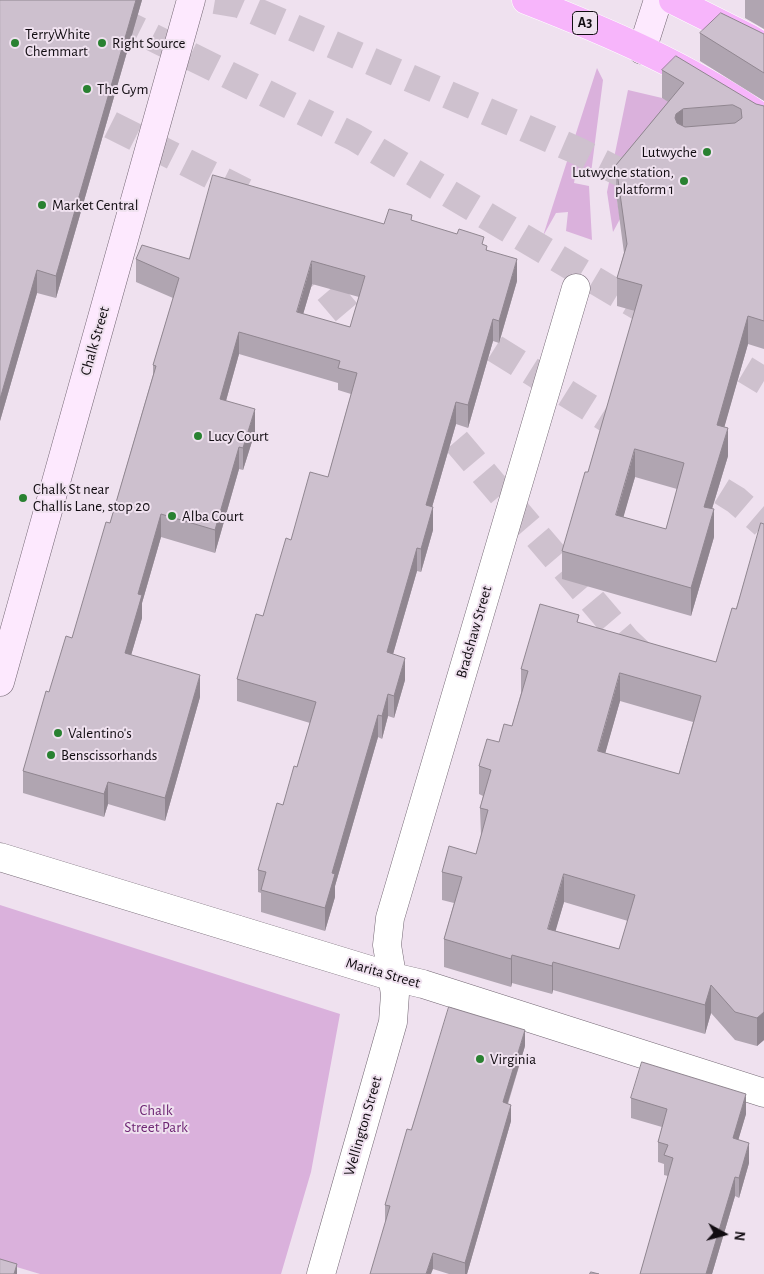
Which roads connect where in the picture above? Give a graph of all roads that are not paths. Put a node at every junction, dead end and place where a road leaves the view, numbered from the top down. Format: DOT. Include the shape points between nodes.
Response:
graph roads {
  1 [pos="192,0"];
  2 [pos="526,0"];
  3 [pos="658,0"];
  4 [pos="673,0"];
  5 [pos="764,48"];
  6 [pos="642,50"];
  7 [pos="764,119"];
  8 [pos="576,288"];
  9 [pos="0,682"];
  10 [pos="0,858"];
  11 [pos="393,977"];
  12 [pos="764,1093"];
  13 [pos="321,1274"];
  1 -- 9 [label="street, Chalk Street"];
  2 -- 6 [label="highway, A3" via="601,29"];
  3 -- 6 [label="street"];
  4 -- 5 [label="highway"];
  6 -- 7 [label="highway, A3" via="740,102"];
  8 -- 11 [label="street, Bradshaw Street" via="390,918 388,945"];
  10 -- 11 [label="street, Marita Street"];
  11 -- 12 [label="street, Marita Street"];
  11 -- 13 [label="street, Wellington Street" via="393,1022"];
}
